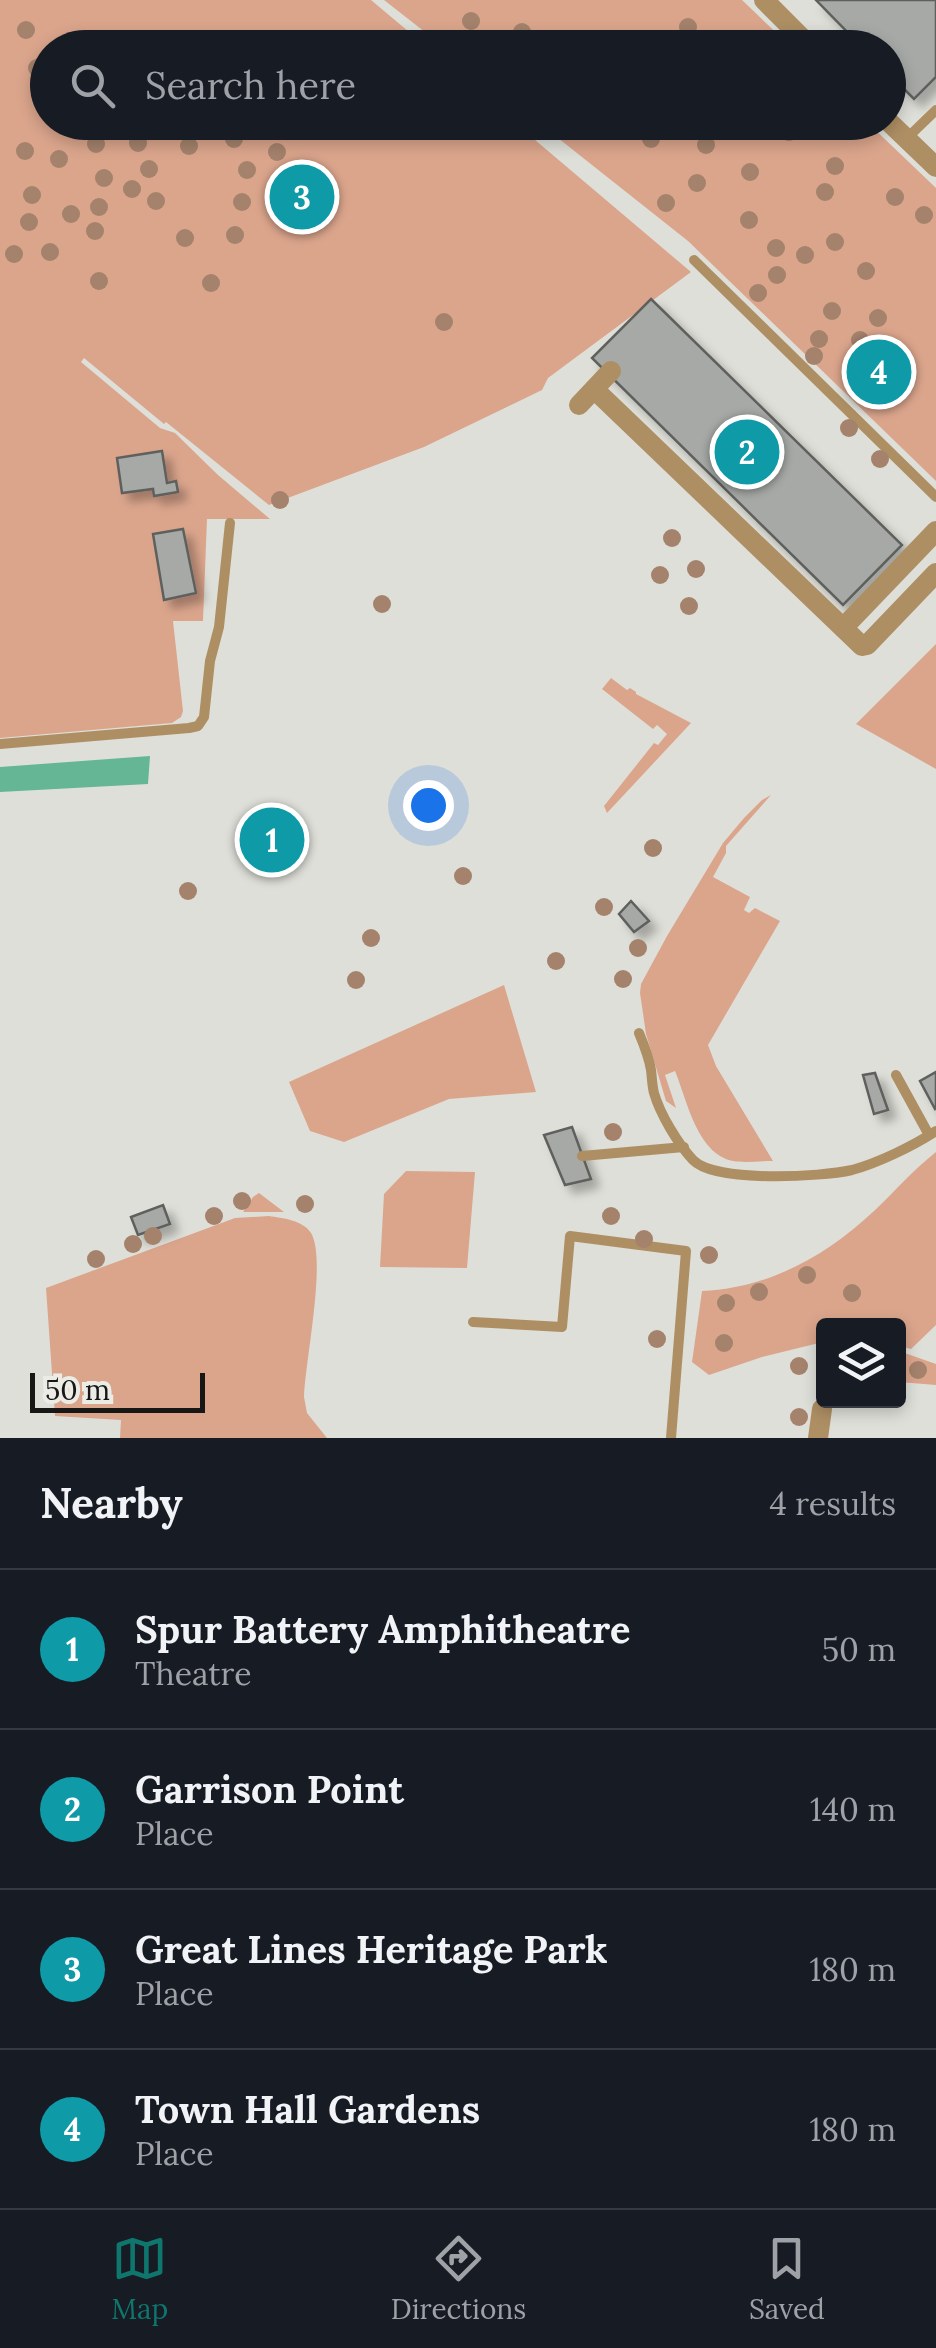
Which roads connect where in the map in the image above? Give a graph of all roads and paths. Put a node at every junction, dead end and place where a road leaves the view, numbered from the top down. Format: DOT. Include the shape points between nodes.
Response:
graph roads {
  1 [pos="764,0"];
  2 [pos="794,30"];
  3 [pos="936,110"];
  4 [pos="906,139"];
  5 [pos="936,167"];
  6 [pos="694,260"];
  7 [pos="611,371"];
  8 [pos="594,389"];
  9 [pos="579,405"];
  10 [pos="936,497"];
  11 [pos="230,523"];
  12 [pos="936,531"];
  13 [pos="936,573"];
  14 [pos="843,628"];
  15 [pos="0,744"];
  16 [pos="639,1033"];
  17 [pos="896,1075"];
  18 [pos="933,1133"];
  19 [pos="684,1147"];
  20 [pos="582,1156"];
  21 [pos="473,1322"];
  22 [pos="822,1408"];
  23 [pos="672,1438"];
  24 [pos="818,1438"];
  1 -- 2 [label="street"];
  3 -- 4 [label="lane"];
  4 -- 5 [label="street"];
  6 -- 10 [label="lane"];
  7 -- 8 [label="street"];
  8 -- 9 [label="street"];
  8 -- 14 [label="street"];
  11 -- 15 [label="lane" via="200,724"];
  12 -- 14 [label="street"];
  13 -- 14 [label="street" via="865,646"];
  16 -- 19 [label="lane" via="658,1105"];
  17 -- 18 [label="lane"];
  18 -- 19 [label="lane" via="852,1170 792,1174 715,1172"];
  19 -- 20 [label="lane"];
  21 -- 23 [label="lane" via="562,1326 570,1236 686,1251"];
  22 -- 24 [label="street"];
}
